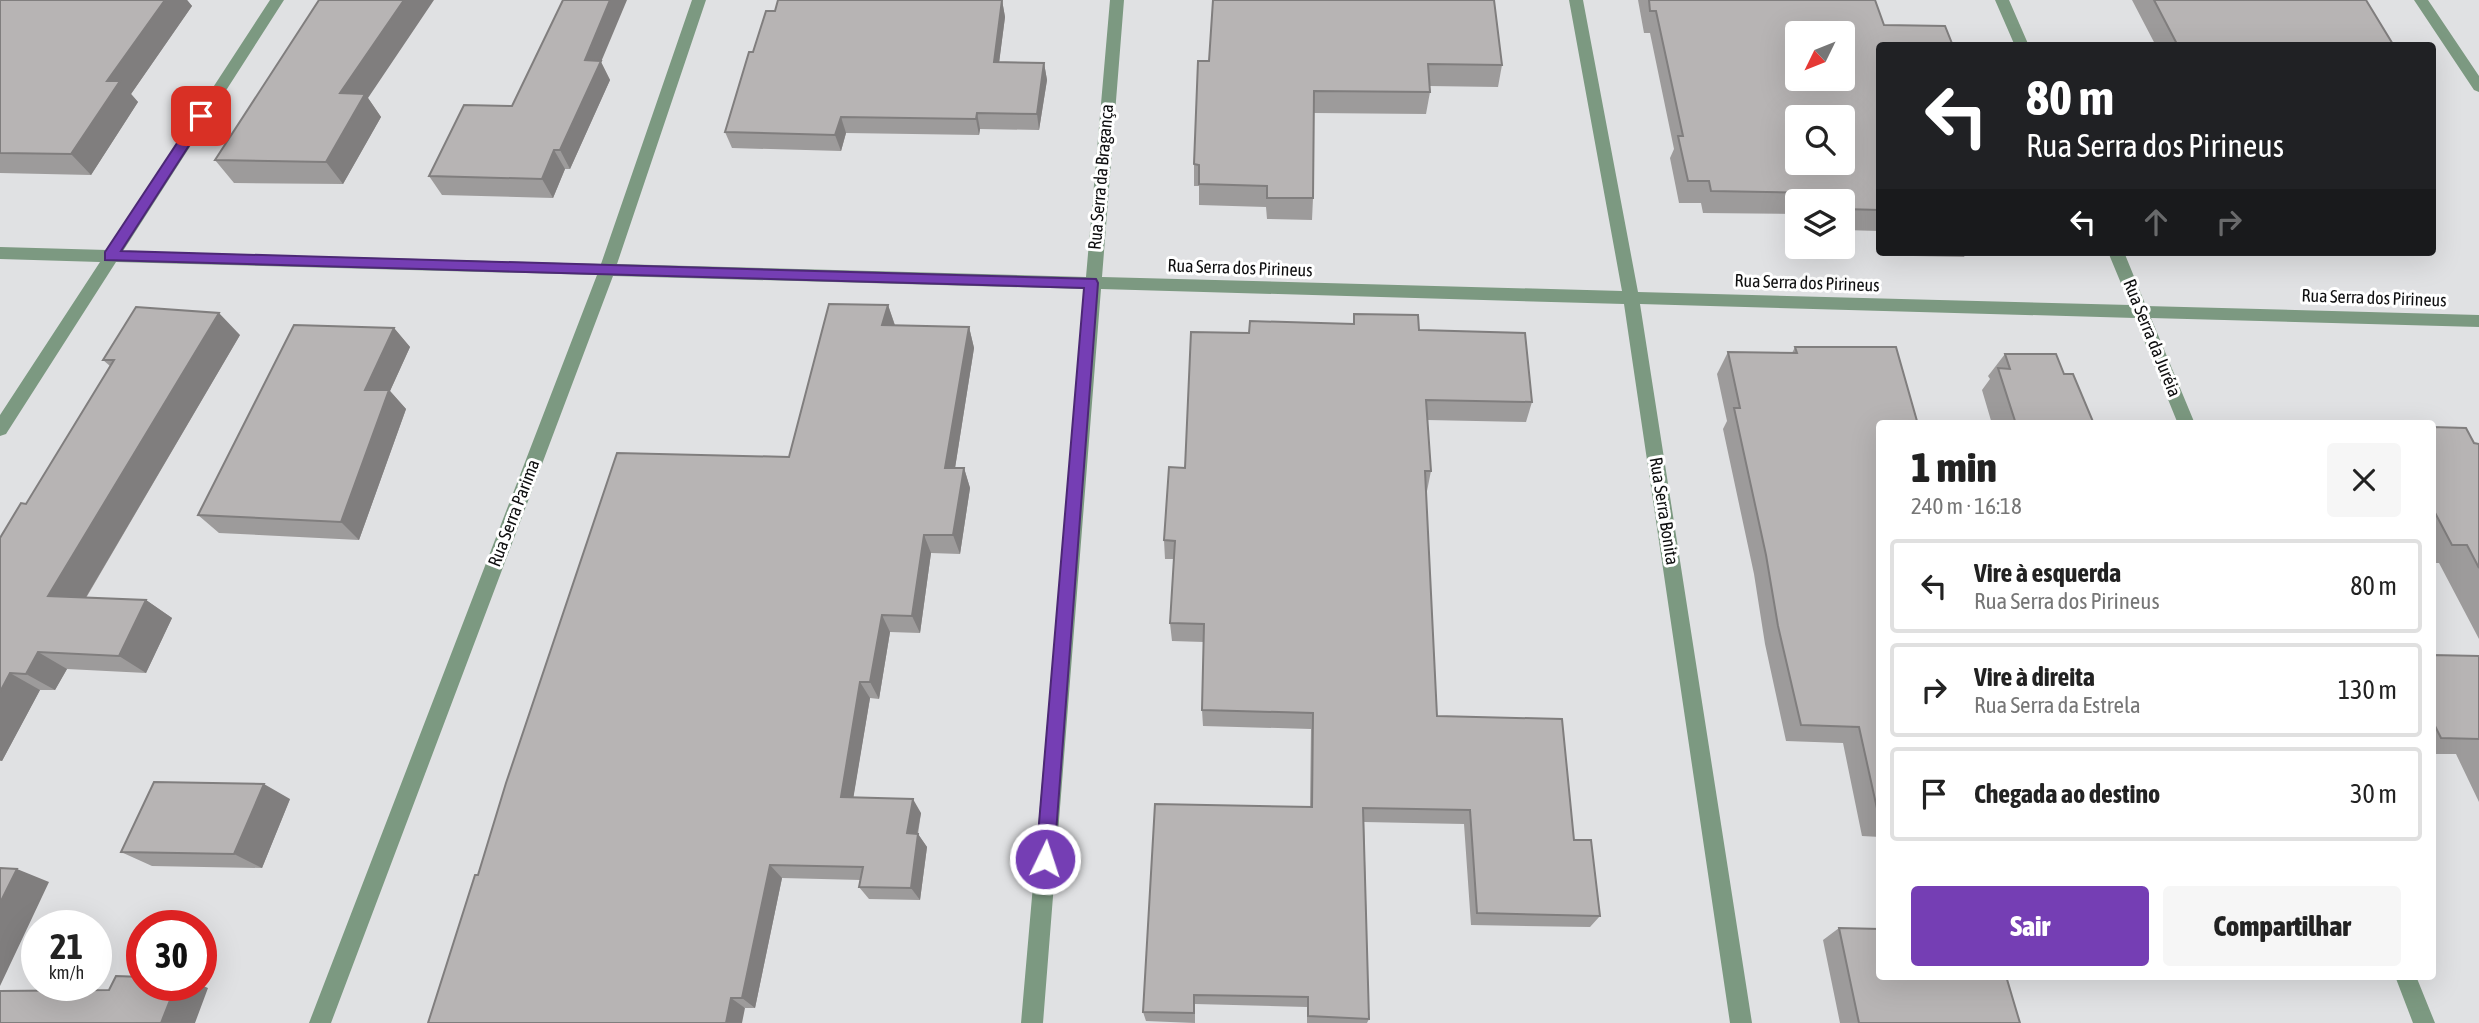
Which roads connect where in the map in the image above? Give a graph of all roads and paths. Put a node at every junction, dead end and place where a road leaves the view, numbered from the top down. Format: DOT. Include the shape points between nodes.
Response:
graph roads {
  1 [pos="277,0"];
  2 [pos="699,0"];
  3 [pos="1117,0"];
  4 [pos="1576,0"];
  5 [pos="2002,0"];
  6 [pos="2421,0"];
  7 [pos="2020,42"];
  8 [pos="2479,87"];
  9 [pos="0,253"];
  10 [pos="110,256"];
  11 [pos="2118,256"];
  12 [pos="607,270"];
  13 [pos="1091,283"];
  14 [pos="1631,297"];
  15 [pos="2142,311"];
  16 [pos="2479,320"];
  17 [pos="2185,420"];
  18 [pos="0,429"];
  19 [pos="2407,980"];
  20 [pos="320,1023"];
  21 [pos="1032,1023"];
  22 [pos="1741,1023"];
  23 [pos="2424,1023"];
  1 -- 10 [label="street"];
  2 -- 12 [label="street, Rua Serra Parima"];
  3 -- 13 [label="street, Rua Serra da Bragança"];
  4 -- 14 [label="street, Rua Serra Bonita"];
  5 -- 7 [label="street"];
  6 -- 8 [label="street"];
  9 -- 10 [label="street, Rua Serra dos Pirineus"];
  10 -- 12 [label="street, Rua Serra dos Pirineus"];
  10 -- 18 [label="street"];
  11 -- 15 [label="street, Rua Serra da Juréia"];
  12 -- 13 [label="street, Rua Serra dos Pirineus"];
  12 -- 20 [label="street, Rua Serra Parima"];
  13 -- 14 [label="street, Rua Serra dos Pirineus"];
  13 -- 21 [label="street, Rua Serra da Bragança"];
  14 -- 15 [label="street, Rua Serra dos Pirineus"];
  14 -- 22 [label="street, Rua Serra Bonita"];
  15 -- 16 [label="street, Rua Serra dos Pirineus"];
  15 -- 17 [label="street, Rua Serra da Juréia"];
  19 -- 23 [label="street"];
}
